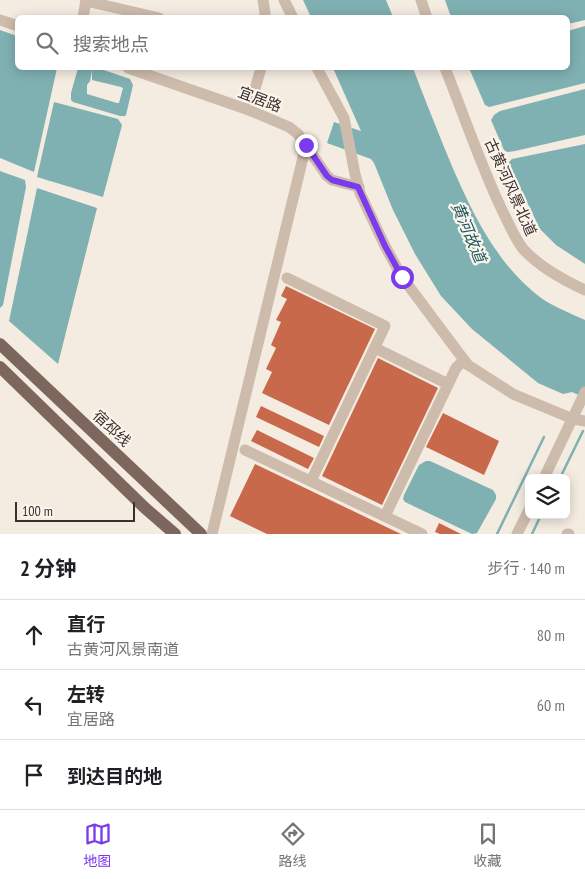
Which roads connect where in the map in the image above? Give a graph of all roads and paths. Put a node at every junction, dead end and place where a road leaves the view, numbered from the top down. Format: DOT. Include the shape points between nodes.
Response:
graph roads {
  1 [pos="263,0"];
  2 [pos="284,0"];
  3 [pos="421,0"];
  4 [pos="86,1"];
  5 [pos="84,15"];
  6 [pos="149,15"];
  7 [pos="265,15"];
  8 [pos="292,15"];
  9 [pos="426,15"];
  10 [pos="0,20"];
  11 [pos="15,25"];
  12 [pos="144,70"];
  13 [pos="260,70"];
  14 [pos="319,70"];
  15 [pos="446,70"];
  16 [pos="249,110"];
  17 [pos="306,145"];
  18 [pos="358,187"];
  19 [pos="286,278"];
  20 [pos="585,290"];
  21 [pos="0,344"];
  22 [pos="375,348"];
  23 [pos="464,360"];
  24 [pos="0,367"];
  25 [pos="448,384"];
  26 [pos="585,392"];
  27 [pos="578,418"];
  28 [pos="244,450"];
  29 [pos="546,474"];
  30 [pos="311,481"];
  31 [pos="385,516"];
  32 [pos="525,518"];
  33 [pos="175,534"];
  34 [pos="202,534"];
  35 [pos="212,534"];
  36 [pos="422,534"];
  37 [pos="517,534"];
  1 -- 7 [label="street"];
  2 -- 8 [label="street"];
  3 -- 9 [label="street"];
  4 -- 5 [label="street"];
  4 -- 6 [label="street"];
  10 -- 11 [label="street"];
  12 -- 16 [label="street, 宜居路"];
  13 -- 16 [label="street"];
  14 -- 18 [label="street" via="344,118"];
  15 -- 20 [label="street, 古黄河风景北道" via="492,189 523,249 563,280"];
  16 -- 17 [label="street, 宜居路" via="289,128"];
  17 -- 18 [label="street, 宜居路" via="327,176"];
  17 -- 35 [label="street"];
  18 -- 23 [label="street" via="402,277"];
  19 -- 22 [label="street" via="385,326"];
  21 -- 34 [label="main road, 宿邳线"];
  22 -- 25 [label="street"];
  22 -- 30 [label="street"];
  23 -- 25 [label="street"];
  23 -- 27 [label="street" via="513,394"];
  24 -- 33 [label="main road"];
  25 -- 31 [label="street"];
  26 -- 27 [label="street"];
  27 -- 29 [label="street"];
  28 -- 30 [label="street"];
  30 -- 31 [label="street"];
  31 -- 36 [label="street"];
  32 -- 37 [label="street"];
}
